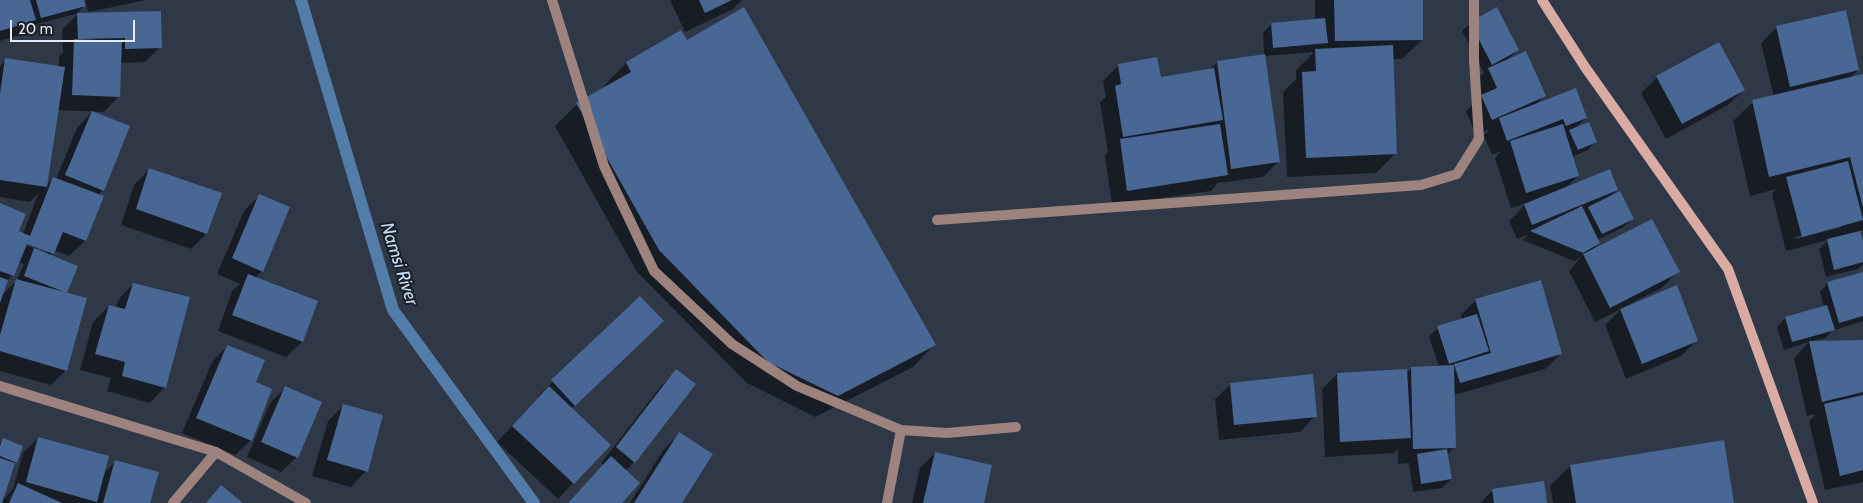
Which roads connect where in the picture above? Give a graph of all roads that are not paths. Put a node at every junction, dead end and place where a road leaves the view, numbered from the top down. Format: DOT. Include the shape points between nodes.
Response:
graph roads {
  1 [pos="552,0"];
  2 [pos="1474,0"];
  3 [pos="1542,0"];
  4 [pos="937,220"];
  5 [pos="0,386"];
  6 [pos="1016,427"];
  7 [pos="902,430"];
  8 [pos="216,452"];
  9 [pos="173,503"];
  10 [pos="306,503"];
  11 [pos="887,503"];
  12 [pos="1813,503"];
  1 -- 7 [label="street" via="604,166 654,271 732,344 797,386"];
  2 -- 4 [label="street" via="1479,139 1457,174 1421,184"];
  3 -- 12 [label="street" via="1585,67 1728,269"];
  5 -- 8 [label="street"];
  6 -- 7 [label="street" via="946,433"];
  7 -- 11 [label="street"];
  8 -- 9 [label="street"];
  8 -- 10 [label="street"];
}
